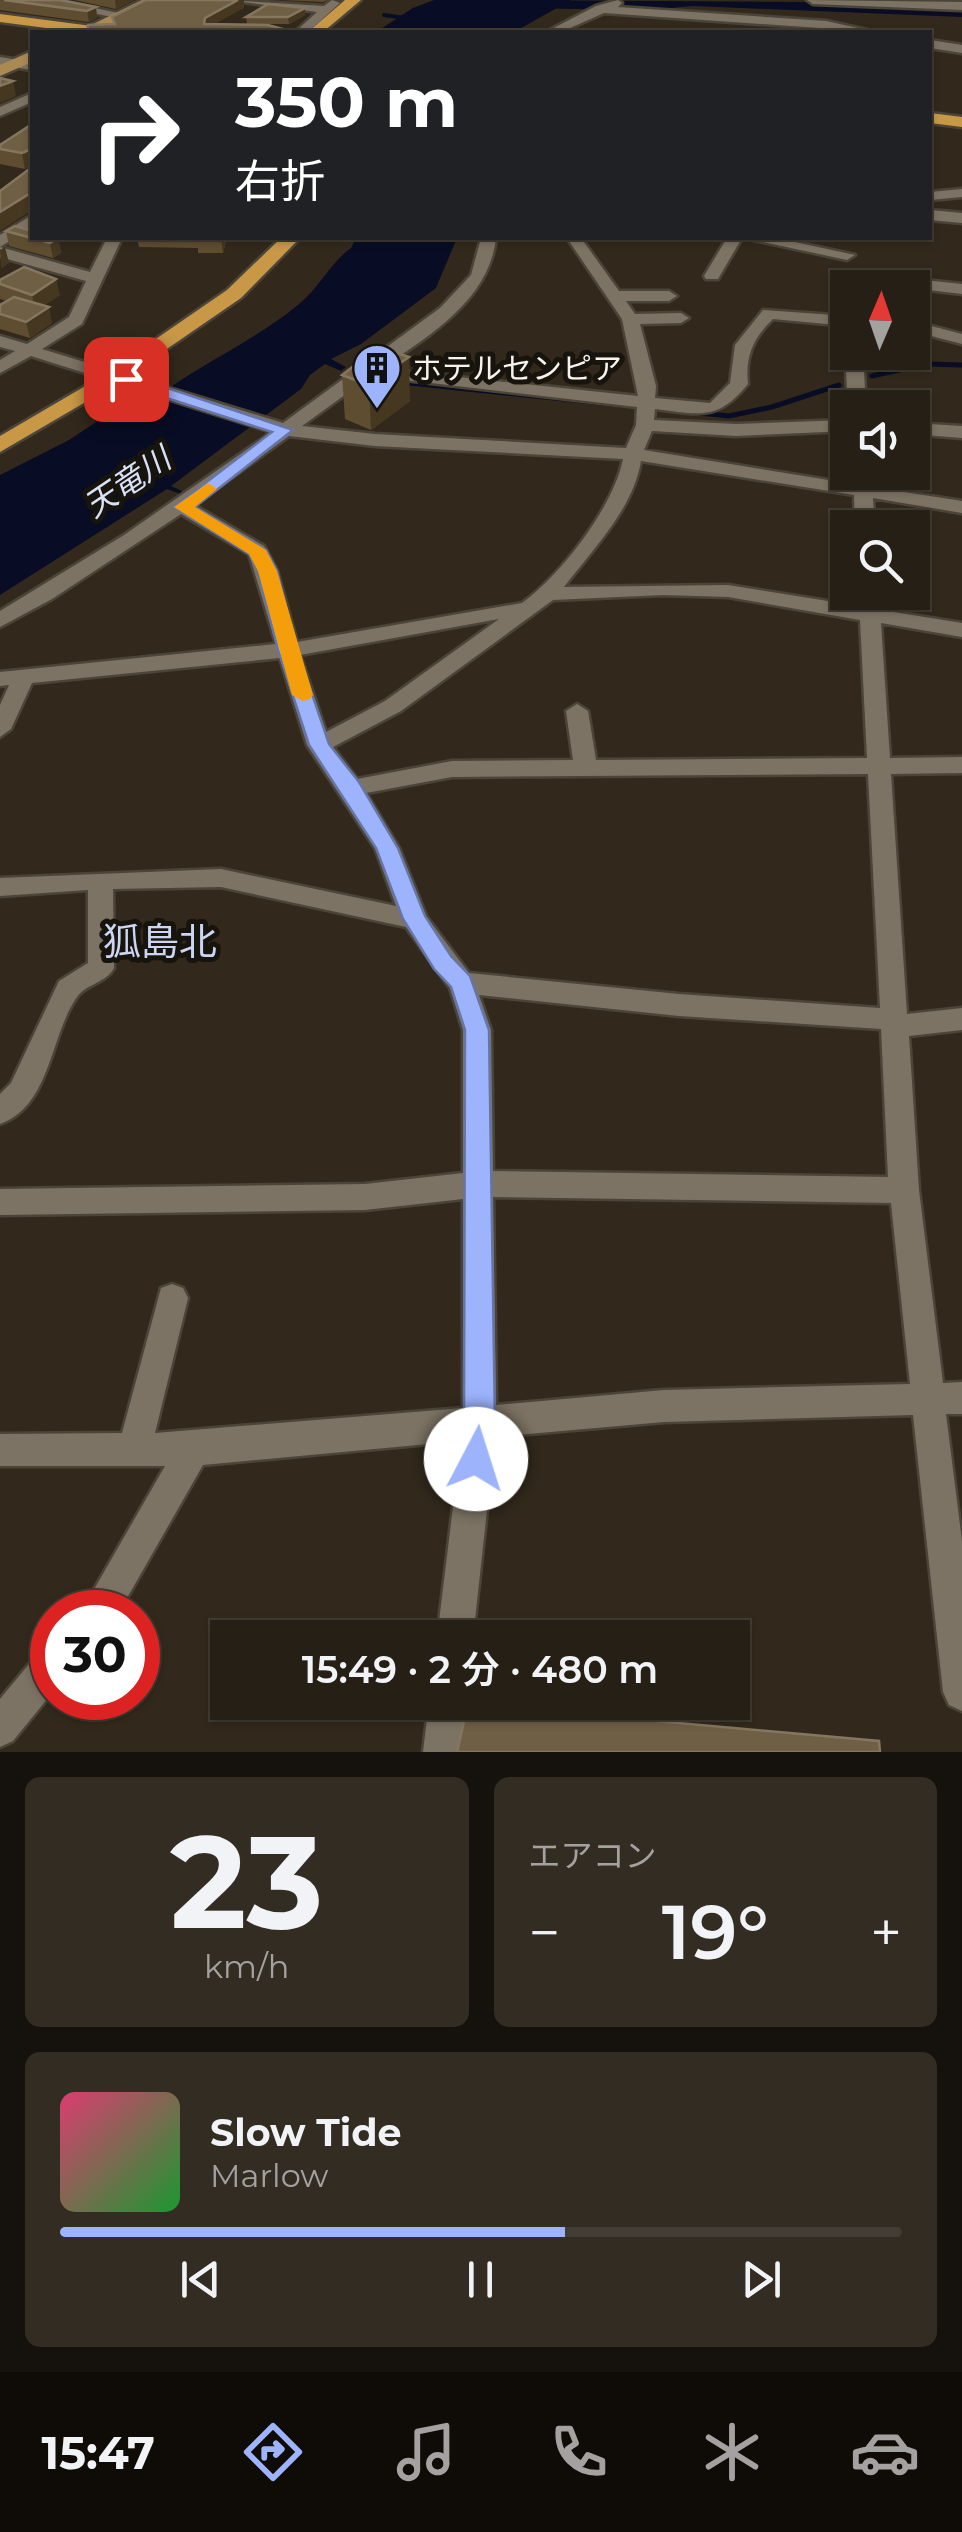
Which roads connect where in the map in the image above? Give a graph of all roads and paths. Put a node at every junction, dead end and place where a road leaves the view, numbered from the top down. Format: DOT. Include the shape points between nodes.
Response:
graph roads {
  1 [pos="37,0"];
  2 [pos="154,0"];
  3 [pos="234,0"];
  4 [pos="338,0"];
  5 [pos="354,0"];
  6 [pos="623,0"];
  7 [pos="813,0"];
  8 [pos="265,4"];
  9 [pos="314,5"];
  10 [pos="959,8"];
  11 [pos="600,9"];
  12 [pos="672,12"];
  13 [pos="122,15"];
  14 [pos="0,18"];
  15 [pos="882,18"];
  16 [pos="239,20"];
  17 [pos="776,27"];
  18 [pos="80,30"];
  19 [pos="89,30"];
  20 [pos="299,30"];
  21 [pos="317,30"];
  22 [pos="556,30"];
  23 [pos="662,30"];
  24 [pos="932,44"];
  25 [pos="962,49"];
  26 [pos="16,88"];
  27 [pos="30,88"];
  28 [pos="30,98"];
  29 [pos="0,112"];
  30 [pos="932,118"];
  31 [pos="962,122"];
  32 [pos="962,193"];
  33 [pos="932,196"];
  34 [pos="932,215"];
  35 [pos="962,218"];
  36 [pos="30,221"];
  37 [pos="113,240"];
  38 [pos="289,240"];
  39 [pos="488,240"];
  40 [pos="575,240"];
  41 [pos="733,240"];
  42 [pos="778,240"];
  43 [pos="0,242"];
  44 [pos="847,246"];
  45 [pos="0,252"];
  46 [pos="712,276"];
  47 [pos="96,279"];
  48 [pos="930,287"];
  49 [pos="962,289"];
  50 [pos="617,296"];
  51 [pos="669,296"];
  52 [pos="680,318"];
  53 [pos="630,319"];
  54 [pos="830,319"];
  55 [pos="930,331"];
  56 [pos="962,339"];
  57 [pos="0,341"];
  58 [pos="27,349"];
  59 [pos="0,368"];
  60 [pos="363,372"];
  61 [pos="121,377"];
  62 [pos="648,404"];
  63 [pos="646,425"];
  64 [pos="830,425"];
  65 [pos="282,429"];
  66 [pos="930,429"];
  67 [pos="962,432"];
  68 [pos="0,446"];
  69 [pos="633,454"];
  70 [pos="830,478"];
  71 [pos="894,490"];
  72 [pos="183,507"];
  73 [pos="962,507"];
  74 [pos="830,600"];
  75 [pos="538,601"];
  76 [pos="870,610"];
  77 [pos="891,610"];
  78 [pos="0,620"];
  79 [pos="962,630"];
  80 [pos="288,650"];
  81 [pos="24,677"];
  82 [pos="0,679"];
  83 [pos="577,711"];
  84 [pos="0,729"];
  85 [pos="319,745"];
  86 [pos="881,764"];
  87 [pos="962,764"];
  88 [pos="586,768"];
  89 [pos="351,788"];
  90 [pos="100,880"];
  91 [pos="0,887"];
  92 [pos="414,919"];
  93 [pos="462,983"];
  94 [pos="962,1020"];
  95 [pos="894,1022"];
  96 [pos="0,1112"];
  97 [pos="479,1184"];
  98 [pos="904,1190"];
  99 [pos="0,1202"];
  100 [pos="172,1298"];
  101 [pos="946,1399"];
  102 [pos="480,1423"];
  103 [pos="193,1449"];
  104 [pos="0,1450"];
  105 [pos="134,1450"];
  106 [pos="112,1590"];
  107 [pos="457,1620"];
  108 [pos="30,1692"];
  109 [pos="962,1692"];
  110 [pos="446,1720"];
  111 [pos="0,1728"];
  112 [pos="442,1752"];
  1 -- 13 [label="street"];
  2 -- 13 [label="main road"];
  3 -- 8 [label="street"];
  4 -- 9 [label="street"];
  5 -- 21 [label="highway"];
  6 -- 11 [label="street"];
  7 -- 15 [label="street"];
  8 -- 9 [label="street"];
  8 -- 16 [label="street"];
  9 -- 20 [label="street"];
  10 -- 15 [label="street"];
  11 -- 12 [label="street"];
  11 -- 22 [label="street"];
  12 -- 17 [label="street"];
  12 -- 23 [label="street"];
  13 -- 19 [label="main road"];
  14 -- 18 [label="highway"];
  15 -- 17 [label="street"];
  24 -- 25 [label="street"];
  26 -- 27 [label="street"];
  28 -- 29 [label="street"];
  30 -- 31 [label="highway"];
  32 -- 33 [label="street"];
  34 -- 35 [label="street"];
  36 -- 43 [label="street"];
  37 -- 47 [label="street"];
  38 -- 61 [label="highway" via="234,294"];
  39 -- 60 [label="street" via="485,265 466,291"];
  40 -- 50 [label="street"];
  41 -- 46 [label="street"];
  42 -- 44 [label="street"];
  45 -- 47 [label="street" via="22,267"];
  47 -- 58 [label="street" via="76,320"];
  48 -- 49 [label="street"];
  50 -- 51 [label="street"];
  50 -- 53 [label="street"];
  52 -- 53 [label="street"];
  53 -- 62 [label="street"];
  54 -- 62 [label="street" via="769,314 750,330 736,364 739,384 716,406"];
  55 -- 56 [label="street"];
  57 -- 58 [label="street"];
  58 -- 59 [label="street"];
  58 -- 61 [label="street"];
  60 -- 62 [label="street"];
  60 -- 65 [label="street"];
  61 -- 65 [label="street"];
  61 -- 68 [label="highway"];
  62 -- 63 [label="street"];
  63 -- 64 [label="street" via="736,430"];
  63 -- 69 [label="street"];
  65 -- 69 [label="street"];
  65 -- 72 [label="street"];
  66 -- 67 [label="street"];
  69 -- 70 [label="street"];
  69 -- 75 [label="street" via="610,514"];
  71 -- 73 [label="street"];
  72 -- 78 [label="street"];
  72 -- 80 [label="street" via="257,550"];
  74 -- 75 [label="street" via="663,589"];
  75 -- 80 [label="street"];
  75 -- 85 [label="street" via="394,706"];
  76 -- 86 [label="street"];
  77 -- 79 [label="street"];
  80 -- 81 [label="street"];
  80 -- 85 [label="street"];
  81 -- 82 [label="street"];
  81 -- 84 [label="street"];
  83 -- 88 [label="street"];
  85 -- 89 [label="street"];
  86 -- 87 [label="street"];
  86 -- 88 [label="street"];
  86 -- 95 [label="street"];
  88 -- 89 [label="street" via="452,768"];
  89 -- 92 [label="street" via="387,848"];
  90 -- 91 [label="street"];
  90 -- 92 [label="street" via="222,878"];
  90 -- 96 [label="street" via="101,968 68,988 22,1090"];
  92 -- 93 [label="street"];
  93 -- 95 [label="street"];
  93 -- 97 [label="street" via="477,1030"];
  94 -- 95 [label="street"];
  95 -- 98 [label="street"];
  97 -- 98 [label="street"];
  97 -- 99 [label="street" via="365,1197"];
  97 -- 102 [label="street"];
  98 -- 101 [label="street"];
  100 -- 105 [label="street"];
  101 -- 102 [label="street" via="664,1406"];
  101 -- 109 [label="street"];
  102 -- 103 [label="street"];
  102 -- 107 [label="street"];
  103 -- 105 [label="street"];
  103 -- 106 [label="street"];
  104 -- 105 [label="street"];
  108 -- 111 [label="street"];
  110 -- 112 [label="street"];
}
